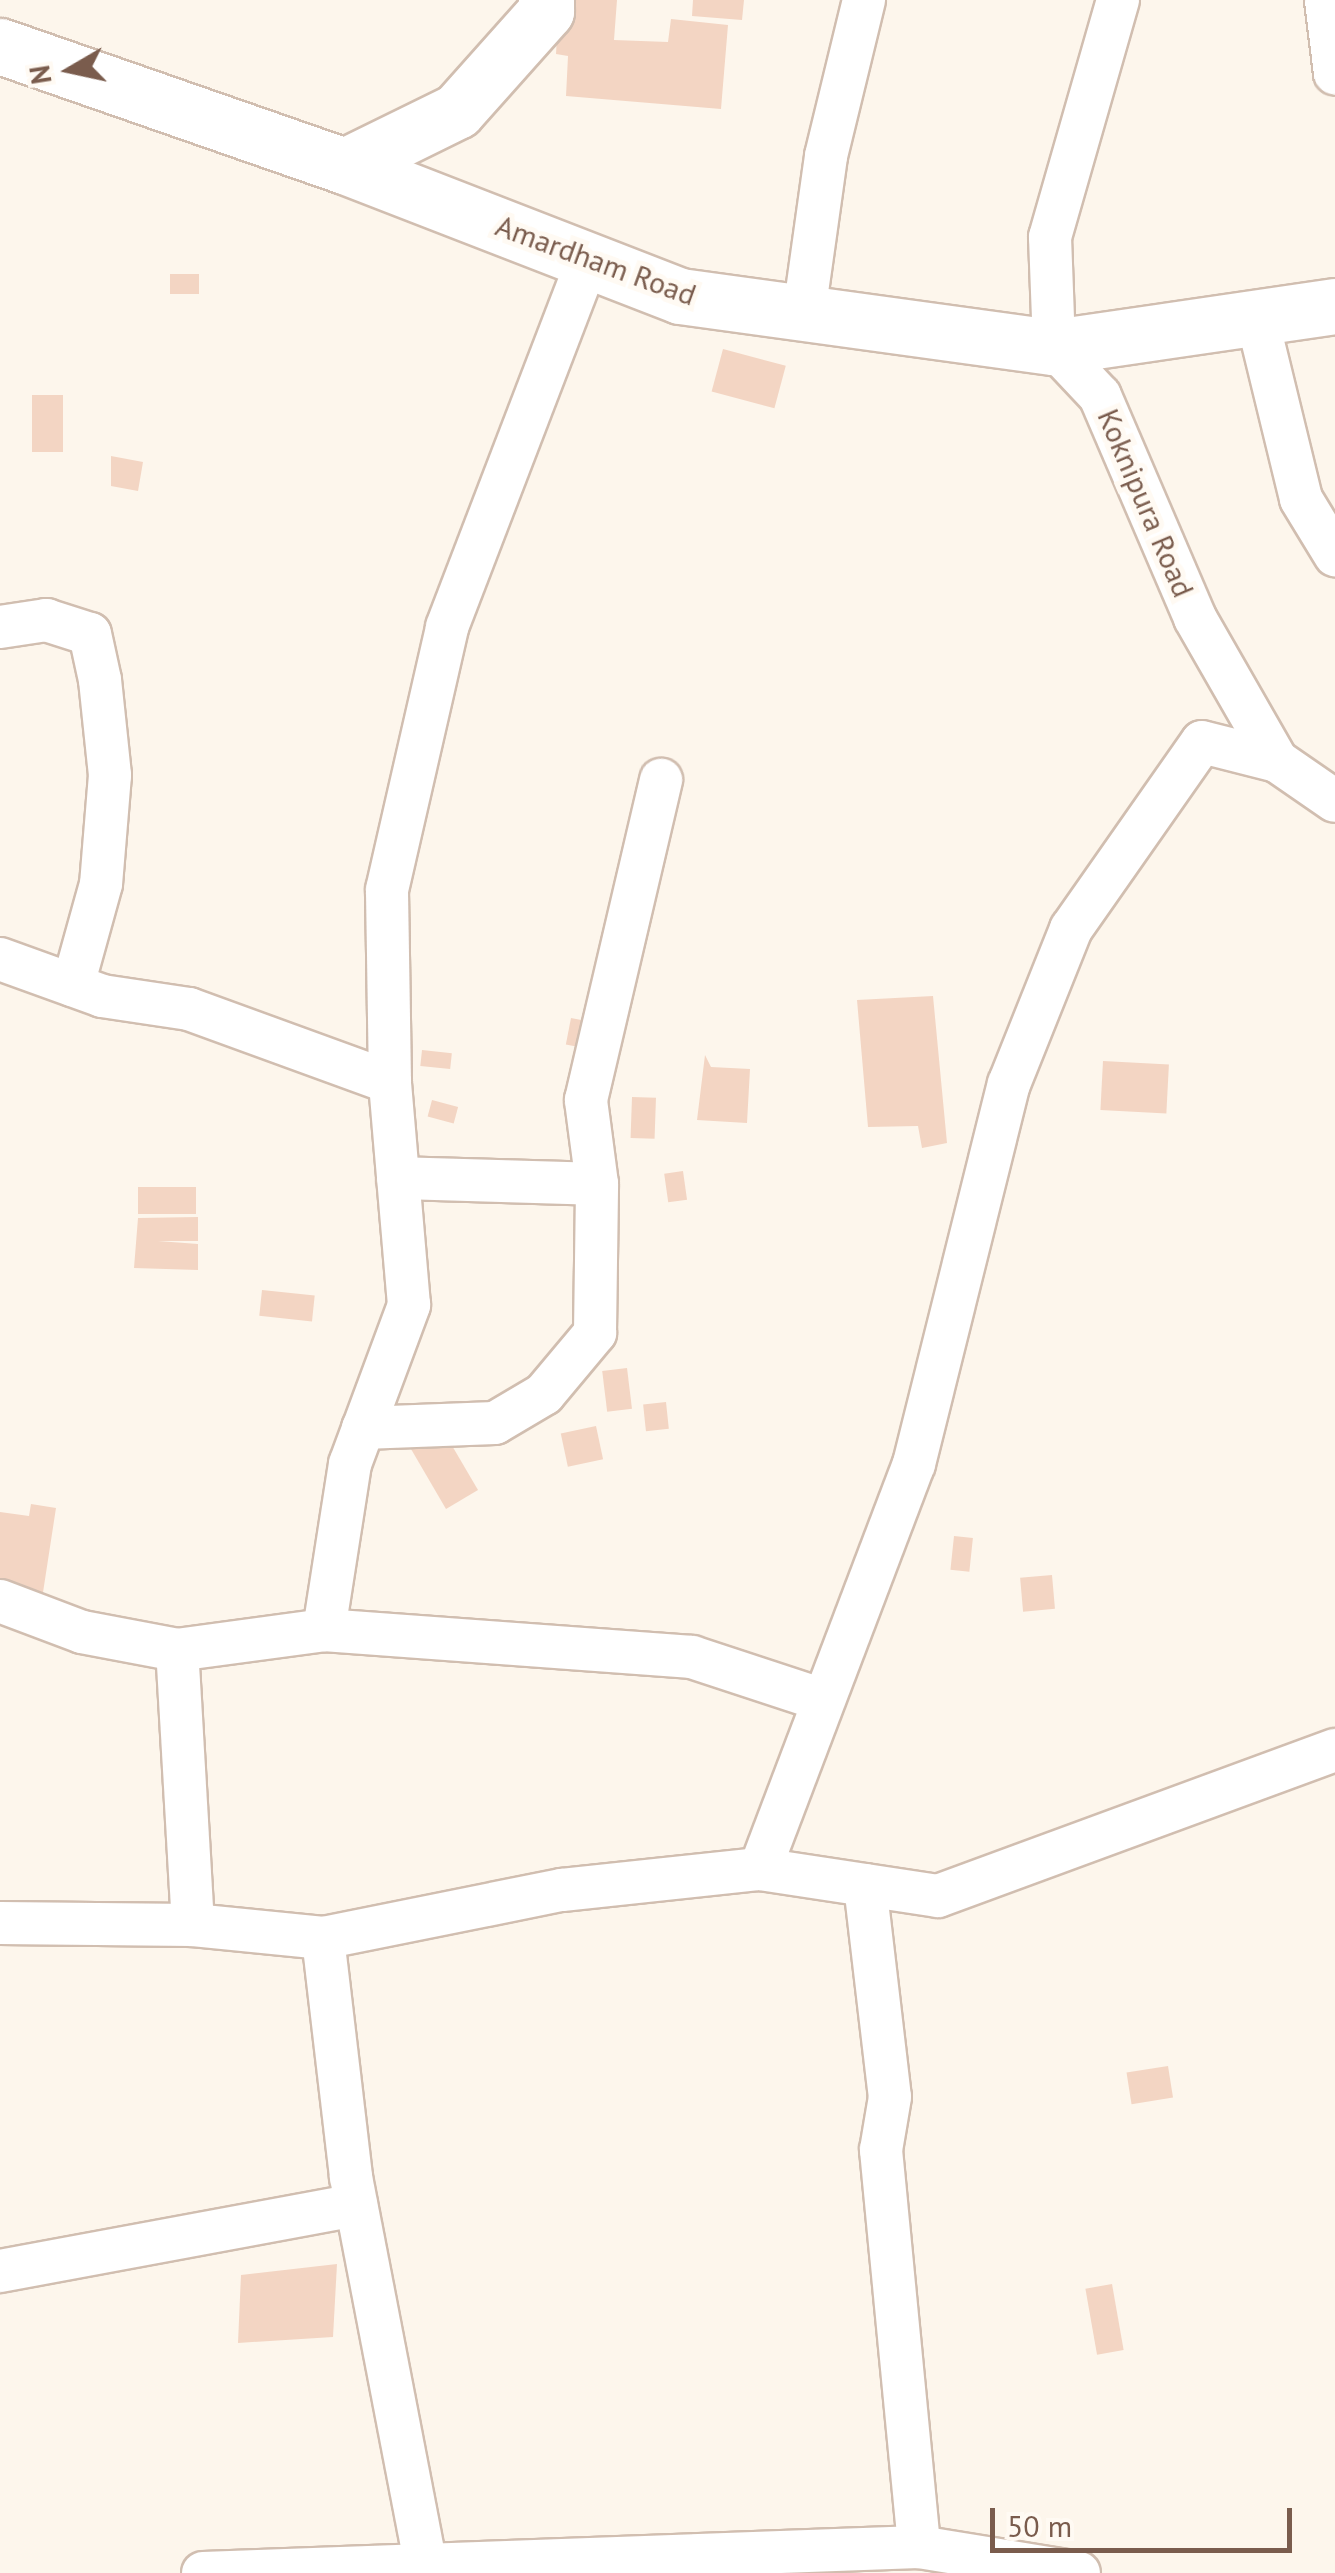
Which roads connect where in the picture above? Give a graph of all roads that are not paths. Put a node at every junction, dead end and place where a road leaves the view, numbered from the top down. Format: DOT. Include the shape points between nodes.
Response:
graph roads {
  1 [pos="546,0"];
  2 [pos="864,0"];
  3 [pos="1118,0"];
  4 [pos="1326,0"];
  5 [pos="0,46"];
  6 [pos="1335,74"];
  7 [pos="345,166"];
  8 [pos="588,260"];
  9 [pos="1335,306"];
  10 [pos="804,314"];
  11 [pos="1257,318"];
  12 [pos="1054,347"];
  13 [pos="1335,555"];
  14 [pos="0,627"];
  15 [pos="1277,761"];
  16 [pos="661,780"];
  17 [pos="1335,801"];
  18 [pos="0,960"];
  19 [pos="73,985"];
  20 [pos="390,1082"];
  21 [pos="398,1178"];
  22 [pos="597,1184"];
  23 [pos="363,1428"];
  24 [pos="0,1601"];
  25 [pos="324,1630"];
  26 [pos="177,1650"];
  27 [pos="820,1699"];
  28 [pos="1335,1750"];
  29 [pos="760,1869"];
  30 [pos="865,1884"];
  31 [pos="0,1922"];
  32 [pos="193,1924"];
  33 [pos="323,1938"];
  34 [pos="356,2205"];
  35 [pos="0,2271"];
  36 [pos="919,2547"];
  37 [pos="426,2564"];
  38 [pos="726,2564"];
  39 [pos="203,2573"];
  40 [pos="1078,2573"];
  1 -- 7 [label="street" via="546,11 457,111"];
  2 -- 10 [label="street" via="826,156"];
  3 -- 12 [label="street" via="1050,237"];
  4 -- 6 [label="street"];
  5 -- 7 [label="street, Amardham Road"];
  7 -- 8 [label="street, Amardham Road"];
  8 -- 10 [label="street, Amardham Road" via="680,296"];
  8 -- 20 [label="street" via="447,627 387,890"];
  9 -- 11 [label="street, Amardham Road"];
  10 -- 12 [label="street, Amardham Road"];
  11 -- 12 [label="street, Amardham Road"];
  11 -- 13 [label="street" via="1300,498"];
  12 -- 15 [label="street, Koknipura Road" via="1100,396 1195,618"];
  14 -- 19 [label="street" via="46,620 90,634 100,680 110,775 102,884"];
  15 -- 17 [label="street, Koknipura Road"];
  15 -- 27 [label="street" via="1202,742 1071,929 1009,1084 914,1464"];
  16 -- 22 [label="street" via="586,1100"];
  18 -- 19 [label="street"];
  19 -- 20 [label="street" via="190,1008"];
  20 -- 21 [label="street"];
  21 -- 22 [label="street"];
  21 -- 23 [label="street" via="409,1305"];
  22 -- 23 [label="street" via="595,1333 544,1394 495,1423"];
  23 -- 25 [label="street" via="350,1464"];
  24 -- 26 [label="street" via="82,1632"];
  25 -- 26 [label="street"];
  25 -- 27 [label="street" via="692,1657"];
  26 -- 32 [label="street"];
  27 -- 29 [label="street"];
  28 -- 30 [label="street" via="938,1896"];
  29 -- 30 [label="street"];
  29 -- 33 [label="street" via="562,1890"];
  30 -- 36 [label="street" via="890,2097 881,2150"];
  31 -- 32 [label="street"];
  32 -- 33 [label="street"];
  33 -- 34 [label="street"];
  34 -- 35 [label="street"];
  34 -- 37 [label="street"];
  36 -- 38 [label="street"];
  36 -- 40 [label="street"];
  37 -- 38 [label="street"];
  37 -- 39 [label="street"];
}
